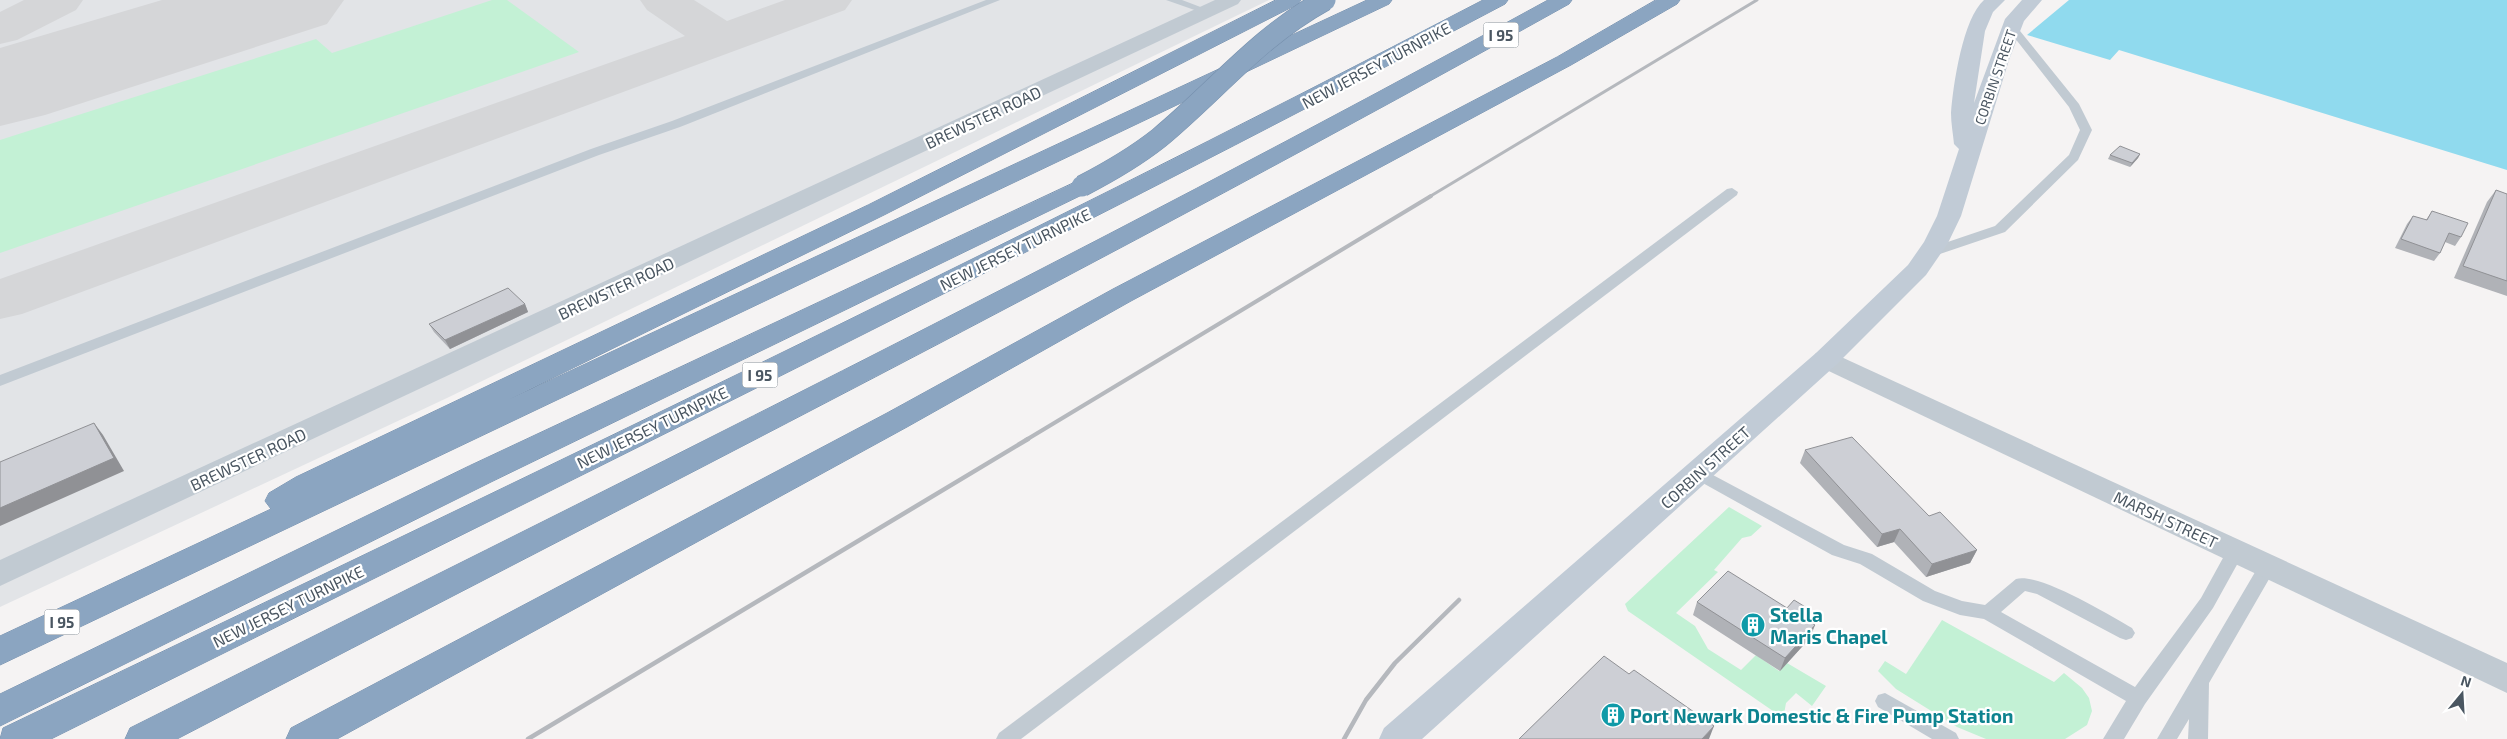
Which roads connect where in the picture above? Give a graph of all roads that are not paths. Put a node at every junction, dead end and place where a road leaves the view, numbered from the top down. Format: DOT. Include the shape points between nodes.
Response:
graph roads {
  1 [pos="995,0"];
  2 [pos="1170,0"];
  3 [pos="1231,0"];
  4 [pos="1291,0"];
  5 [pos="1325,0"];
  6 [pos="1382,0"];
  7 [pos="1498,0"];
  8 [pos="1562,0"];
  9 [pos="1670,0"];
  10 [pos="1995,0"];
  11 [pos="2032,0"];
  12 [pos="1206,11"];
  13 [pos="2012,28"];
  14 [pos="1967,160"];
  15 [pos="1732,192"];
  16 [pos="1930,253"];
  17 [pos="1826,359"];
  18 [pos="0,380"];
  19 [pos="1698,472"];
  20 [pos="2235,552"];
  21 [pos="2266,567"];
  22 [pos="0,574"];
  23 [pos="124,593"];
  24 [pos="1988,613"];
  25 [pos="2126,633"];
  26 [pos="0,651"];
  27 [pos="2507,679"];
  28 [pos="2200,681"];
  29 [pos="2138,698"];
  30 [pos="1885,701"];
  31 [pos="0,711"];
  32 [pos="16,739"];
  33 [pos="143,739"];
  34 [pos="304,739"];
  35 [pos="1006,739"];
  36 [pos="1397,739"];
  37 [pos="1949,739"];
  38 [pos="2113,739"];
  39 [pos="2167,739"];
  40 [pos="2198,739"];
  1 -- 18 [label="lane"];
  2 -- 12 [label="lane"];
  3 -- 12 [label="street, BREWSTER ROAD"];
  4 -- 23 [label="highway" via="884,206 307,485"];
  5 -- 31 [label="highway, bridge" via="1267,36 1148,146 1082,186 488,469"];
  6 -- 23 [label="highway, I 95"];
  7 -- 32 [label="highway, NEW JERSEY TURNPIKE / I 95" via="1312,99 1015,249"];
  8 -- 33 [label="highway, NEW JERSEY TURNPIKE / I 95" via="1380,102 1018,292"];
  9 -- 34 [label="highway" via="1556,65 1122,295"];
  10 -- 14 [label="main road, CORBIN STREET" via="1984,10 1976,31 1962,114"];
  11 -- 13 [label="main road, CORBIN STREET" via="2015,19"];
  12 -- 22 [label="street, BREWSTER ROAD"];
  13 -- 14 [label="main road, CORBIN STREET" via="1998,60"];
  13 -- 16 [label="lane" via="2074,106 2086,130 2074,157 2000,229"];
  14 -- 16 [label="main road, CORBIN STREET" via="1949,216"];
  15 -- 35 [label="lane"];
  16 -- 17 [label="main road, CORBIN STREET" via="1891,298"];
  17 -- 19 [label="main road, CORBIN STREET"];
  17 -- 20 [label="street, MARSH STREET"];
  19 -- 24 [label="lane" via="1838,550 1866,560 1929,596 1960,608"];
  19 -- 36 [label="main road, CORBIN STREET"];
  20 -- 21 [label="street, MARSH STREET"];
  20 -- 29 [label="lane" via="2207,603"];
  21 -- 27 [label="street, MARSH STREET"];
  21 -- 28 [label="lane"];
  23 -- 26 [label="highway, I 95"];
  24 -- 25 [label="lane" via="2022,584 2041,588"];
  24 -- 29 [label="lane"];
  28 -- 39 [label="lane"];
  28 -- 40 [label="lane"];
  29 -- 38 [label="lane"];
  30 -- 37 [label="lane"];
}
